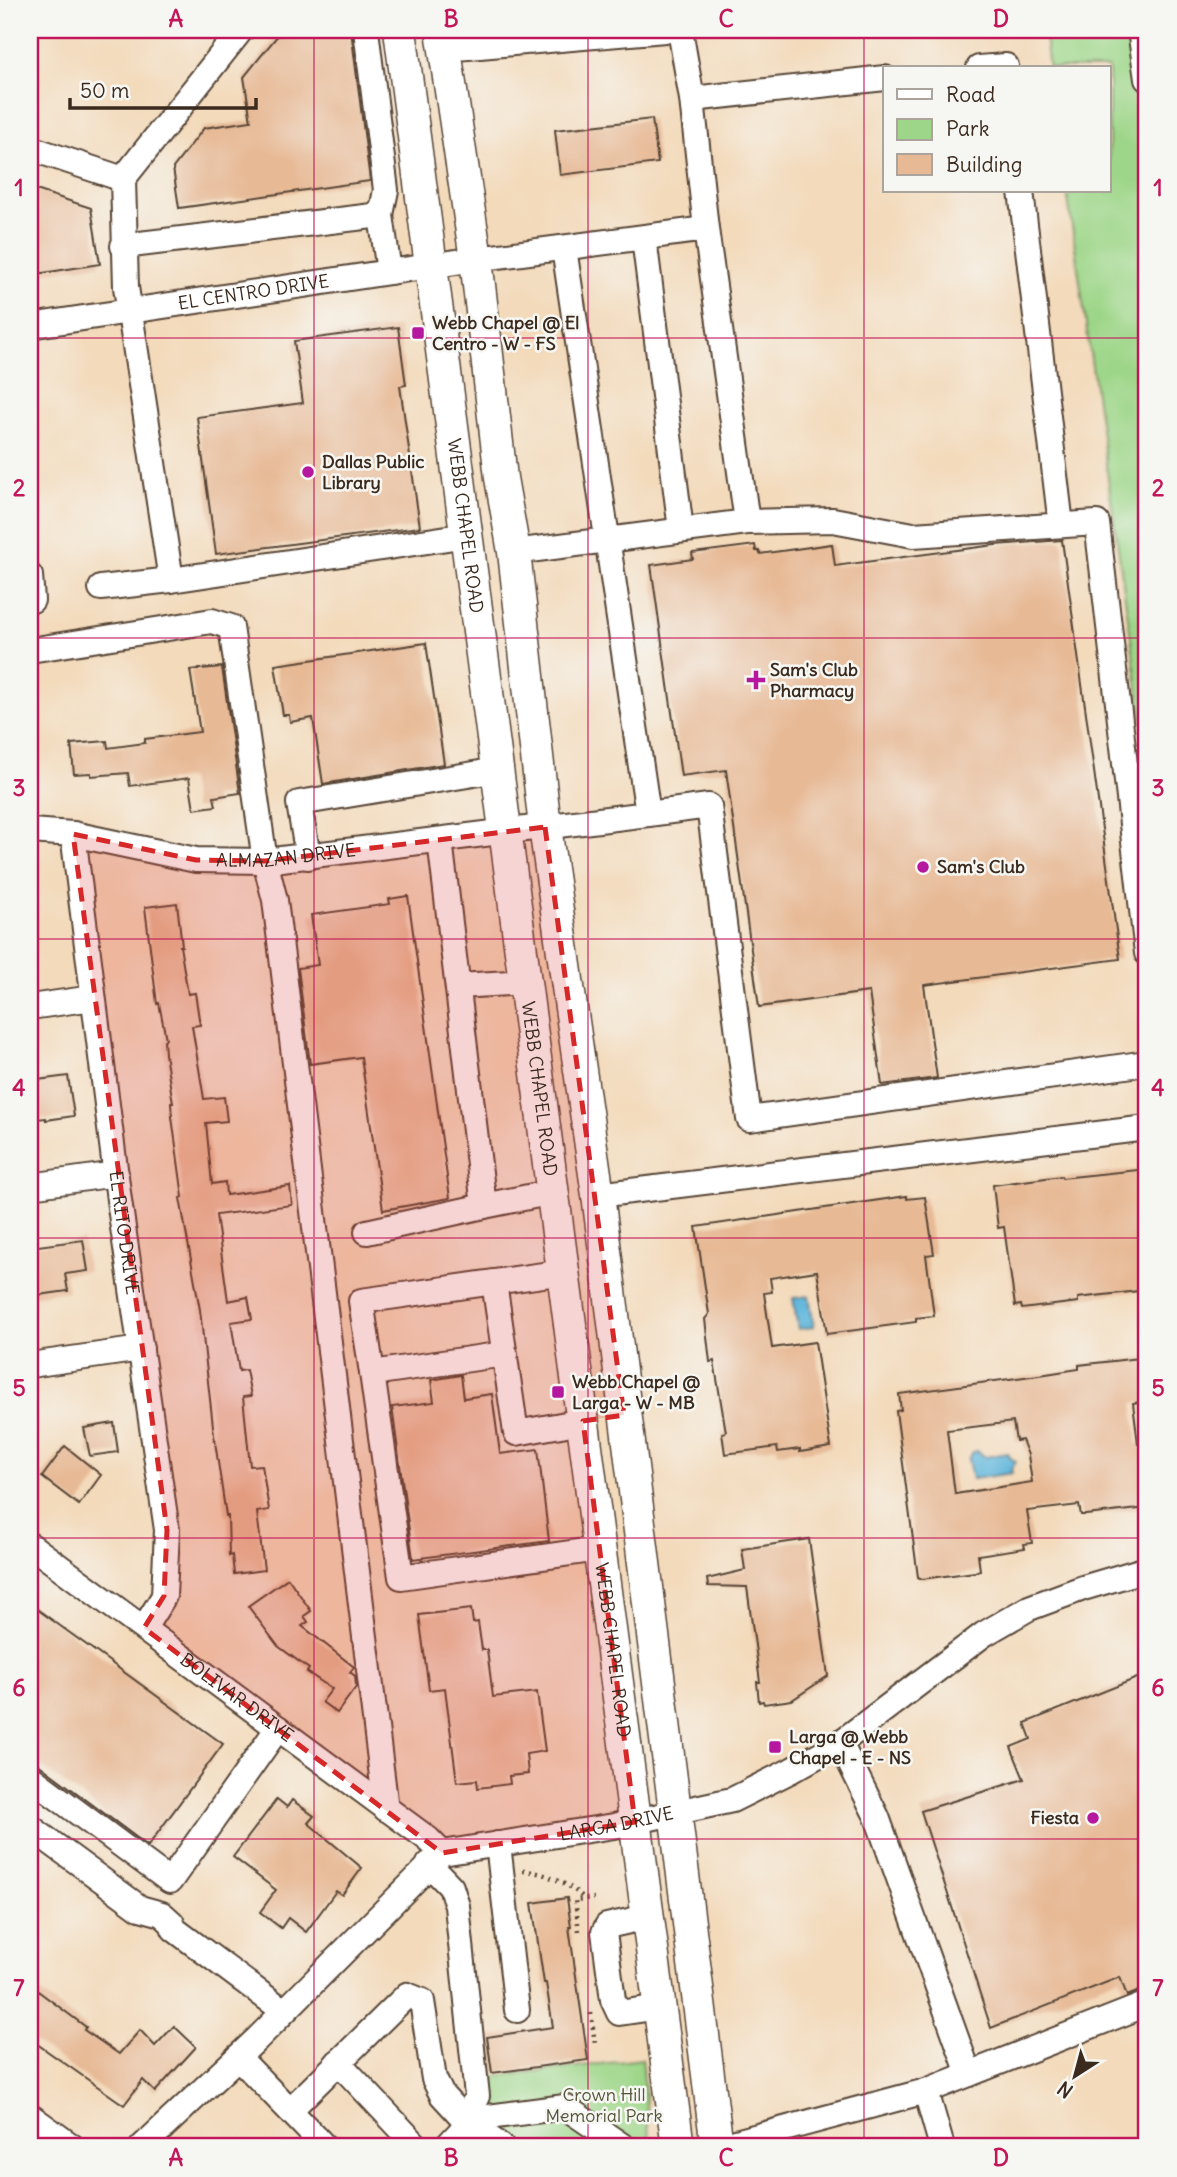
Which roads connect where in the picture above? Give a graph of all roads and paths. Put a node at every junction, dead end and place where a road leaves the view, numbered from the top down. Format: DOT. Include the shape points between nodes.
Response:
graph roads {
  1 [pos="241,30"];
  2 [pos="366,30"];
  3 [pos="400,30"];
  4 [pos="665,30"];
  5 [pos="680,30"];
  6 [pos="1140,30"];
  7 [pos="559,35"];
  8 [pos="444,40"];
  9 [pos="883,78"];
  10 [pos="1147,79"];
  11 [pos="692,99"];
  12 [pos="30,148"];
  13 [pos="123,179"];
  14 [pos="1021,192"];
  15 [pos="381,215"];
  16 [pos="706,229"];
  17 [pos="643,238"];
  18 [pos="123,246"];
  19 [pos="564,248"];
  20 [pos="476,259"];
  21 [pos="432,266"];
  22 [pos="389,272"];
  23 [pos="130,310"];
  24 [pos="30,326"];
  25 [pos="747,522"];
  26 [pos="1061,525"];
  27 [pos="681,530"];
  28 [pos="454,537"];
  29 [pos="607,540"];
  30 [pos="514,552"];
  31 [pos="171,580"];
  32 [pos="101,588"];
  33 [pos="30,650"];
  34 [pos="498,770"];
  35 [pos="648,814"];
  36 [pos="545,827"];
  37 [pos="30,831"];
  38 [pos="506,832"];
  39 [pos="72,834"];
  40 [pos="440,840"];
  41 [pos="308,857"];
  42 [pos="265,861"];
  43 [pos="1147,953"];
  44 [pos="526,982"];
  45 [pos="458,986"];
  46 [pos="93,998"];
  47 [pos="30,1007"];
  48 [pos="1147,1063"];
  49 [pos="1147,1128"];
  50 [pos="116,1174"];
  51 [pos="30,1186"];
  52 [pos="553,1192"];
  53 [pos="598,1195"];
  54 [pos="484,1206"];
  55 [pos="366,1232"];
  56 [pos="564,1272"];
  57 [pos="494,1282"];
  58 [pos="141,1349"];
  59 [pos="505,1354"];
  60 [pos="30,1365"];
  61 [pos="372,1373"];
  62 [pos="624,1415"];
  63 [pos="583,1421"];
  64 [pos="30,1545"];
  65 [pos="600,1549"];
  66 [pos="1147,1569"];
  67 [pos="144,1628"];
  68 [pos="278,1728"];
  69 [pos="840,1743"];
  70 [pos="30,1777"];
  71 [pos="386,1809"];
  72 [pos="675,1813"];
  73 [pos="635,1822"];
  74 [pos="30,1827"];
  75 [pos="498,1844"];
  76 [pos="436,1858"];
  77 [pos="519,1871"];
  78 [pos="585,1899"];
  79 [pos="648,1917"];
  80 [pos="1147,2004"];
  81 [pos="660,2007"];
  82 [pos="517,2010"];
  83 [pos="284,2011"];
  84 [pos="238,2057"];
  85 [pos="338,2062"];
  86 [pos="968,2074"];
  87 [pos="926,2091"];
  88 [pos="290,2110"];
  89 [pos="30,2116"];
  90 [pos="465,2120"];
  91 [pos="73,2147"];
  92 [pos="142,2147"];
  93 [pos="325,2147"];
  94 [pos="418,2147"];
  95 [pos="446,2147"];
  96 [pos="502,2147"];
  97 [pos="624,2147"];
  98 [pos="678,2147"];
  99 [pos="717,2147"];
  100 [pos="942,2147"];
  1 -- 13 [label="street"];
  2 -- 15 [label="street" via="386,190"];
  3 -- 21 [label="main road, WEBB CHAPEL ROAD"];
  4 -- 7 [label="street"];
  5 -- 11 [label="street"];
  6 -- 10 [label="street"];
  7 -- 8 [label="street"];
  8 -- 20 [label="main road"];
  9 -- 11 [label="street"];
  11 -- 16 [label="street"];
  12 -- 13 [label="street"];
  13 -- 18 [label="street"];
  14 -- 26 [label="street"];
  15 -- 18 [label="street"];
  15 -- 22 [label="street"];
  16 -- 17 [label="street, EL CENTRO DRIVE"];
  16 -- 25 [label="street"];
  17 -- 19 [label="street, EL CENTRO DRIVE"];
  17 -- 27 [label="street"];
  18 -- 23 [label="street"];
  19 -- 20 [label="street, EL CENTRO DRIVE"];
  19 -- 29 [label="street"];
  20 -- 21 [label="street, EL CENTRO DRIVE"];
  20 -- 30 [label="main road"];
  21 -- 22 [label="street, EL CENTRO DRIVE"];
  21 -- 28 [label="main road, WEBB CHAPEL ROAD"];
  22 -- 23 [label="street, EL CENTRO DRIVE"];
  23 -- 24 [label="street, EL CENTRO DRIVE"];
  23 -- 31 [label="street"];
  25 -- 26 [label="street" via="833,520 912,536"];
  25 -- 27 [label="street"];
  26 -- 43 [label="street" via="1097,523"];
  27 -- 29 [label="street"];
  28 -- 31 [label="street"];
  28 -- 34 [label="main road, WEBB CHAPEL ROAD"];
  29 -- 30 [label="street"];
  29 -- 35 [label="street"];
  30 -- 36 [label="main road"];
  31 -- 32 [label="street"];
  33 -- 42 [label="street" via="212,621 231,627"];
  34 -- 38 [label="main road, WEBB CHAPEL ROAD"];
  34 -- 41 [label="street" via="299,803"];
  35 -- 36 [label="street, ALMAZAN DRIVE"];
  35 -- 48 [label="street, ALMAZAN DRIVE" via="709,806 749,1119"];
  36 -- 38 [label="street, ALMAZAN DRIVE"];
  36 -- 53 [label="main road"];
  37 -- 39 [label="street, ALMAZAN DRIVE"];
  38 -- 40 [label="street, ALMAZAN DRIVE"];
  38 -- 44 [label="main road, WEBB CHAPEL ROAD"];
  39 -- 42 [label="street, ALMAZAN DRIVE" via="196,860"];
  39 -- 46 [label="street, EL RITO DRIVE"];
  40 -- 41 [label="street, ALMAZAN DRIVE"];
  40 -- 45 [label="street"];
  41 -- 42 [label="street, ALMAZAN DRIVE"];
  42 -- 71 [label="street" via="275,900"];
  44 -- 45 [label="street"];
  44 -- 52 [label="main road, WEBB CHAPEL ROAD"];
  45 -- 54 [label="street"];
  46 -- 47 [label="street"];
  46 -- 50 [label="street, EL RITO DRIVE"];
  49 -- 53 [label="street"];
  50 -- 51 [label="street"];
  50 -- 58 [label="street, EL RITO DRIVE"];
  52 -- 54 [label="street"];
  52 -- 56 [label="main road, WEBB CHAPEL ROAD"];
  53 -- 62 [label="main road"];
  54 -- 55 [label="street"];
  56 -- 57 [label="street"];
  56 -- 63 [label="main road, WEBB CHAPEL ROAD"];
  57 -- 59 [label="street"];
  57 -- 61 [label="street" via="361,1301"];
  58 -- 60 [label="street"];
  58 -- 67 [label="street, EL RITO DRIVE" via="167,1530 163,1596"];
  59 -- 61 [label="street"];
  59 -- 63 [label="street" via="516,1433"];
  61 -- 65 [label="street" via="401,1577"];
  62 -- 63 [label="main road"];
  62 -- 72 [label="main road"];
  63 -- 65 [label="main road, WEBB CHAPEL ROAD"];
  64 -- 67 [label="street, BOLIVAR DRIVE"];
  65 -- 73 [label="main road, WEBB CHAPEL ROAD"];
  66 -- 69 [label="street, LARGA DRIVE" via="1029,1608 984,1634"];
  67 -- 68 [label="street, BOLIVAR DRIVE"];
  68 -- 70 [label="street" via="170,1881"];
  68 -- 71 [label="street, BOLIVAR DRIVE"];
  69 -- 72 [label="street, LARGA DRIVE" via="732,1800"];
  69 -- 86 [label="street" via="877,1816"];
  71 -- 76 [label="street, BOLIVAR DRIVE" via="428,1839"];
  72 -- 73 [label="street, LARGA DRIVE"];
  72 -- 99 [label="main road"];
  73 -- 75 [label="street, LARGA DRIVE"];
  73 -- 79 [label="main road, WEBB CHAPEL ROAD"];
  74 -- 83 [label="street" via="140,1908 162,1914 174,1929"];
  75 -- 76 [label="street, LARGA DRIVE"];
  75 -- 82 [label="street"];
  76 -- 83 [label="street"];
  76 -- 90 [label="street, BOLIVAR DRIVE" via="457,1906 477,2096"];
  77 -- 78 [label="path" via="538,1871"];
  79 -- 81 [label="main road, WEBB CHAPEL ROAD"];
  79 -- 81 [label="street" via="607,1926 604,1932 619,2013"];
  80 -- 86 [label="street"];
  81 -- 98 [label="main road, WEBB CHAPEL ROAD"];
  83 -- 84 [label="street"];
  84 -- 88 [label="street"];
  84 -- 92 [label="street"];
  85 -- 88 [label="street"];
  85 -- 90 [label="street" via="407,1995 422,2001 434,2079"];
  85 -- 94 [label="street"];
  86 -- 87 [label="street"];
  87 -- 99 [label="street"];
  87 -- 100 [label="street"];
  88 -- 93 [label="street"];
  89 -- 91 [label="street"];
  90 -- 95 [label="street, BOLIVAR DRIVE"];
  90 -- 96 [label="street"];
  90 -- 97 [label="street" via="565,2108"];
}
